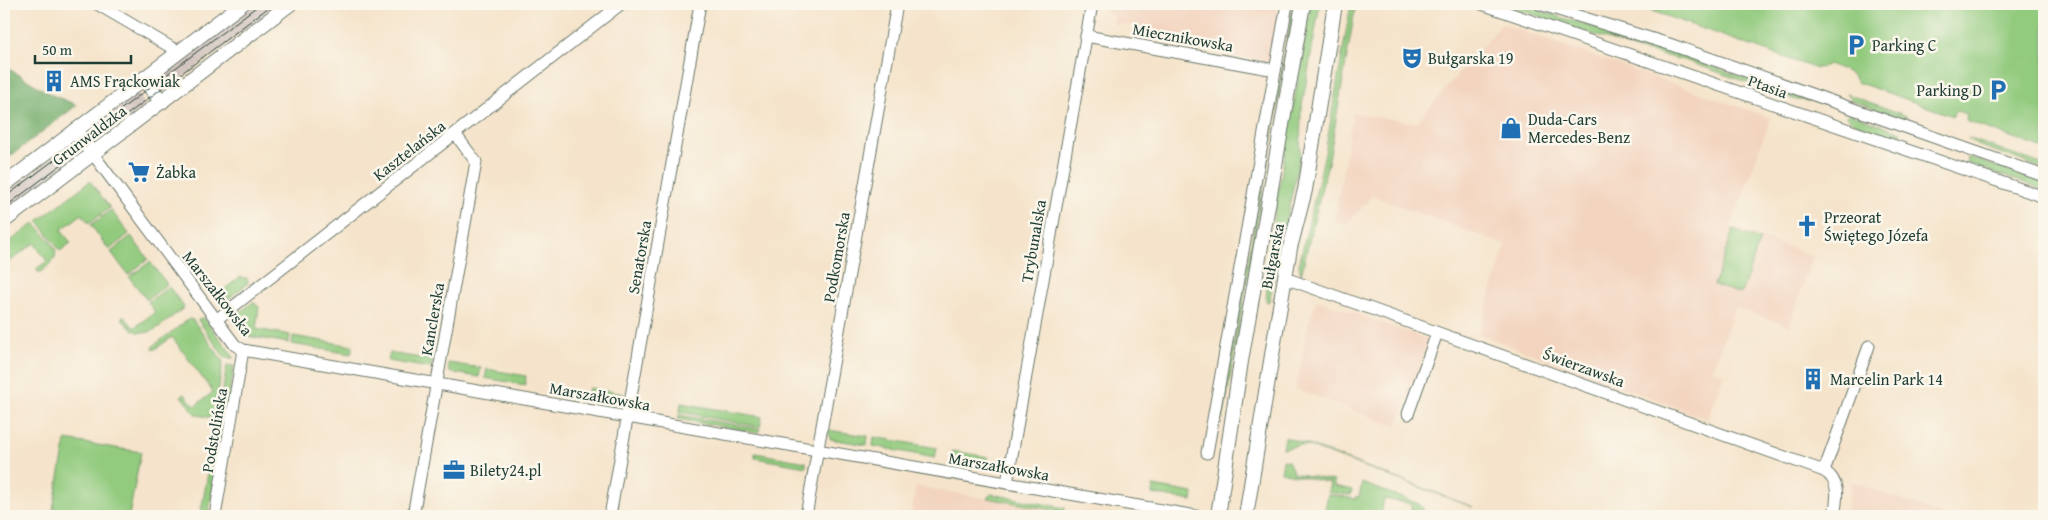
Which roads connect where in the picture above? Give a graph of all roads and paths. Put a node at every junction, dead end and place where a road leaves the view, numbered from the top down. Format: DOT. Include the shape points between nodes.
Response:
graph roads {
  1 [pos="97,4"];
  2 [pos="242,4"];
  3 [pos="290,4"];
  4 [pos="621,4"];
  5 [pos="700,4"];
  6 [pos="897,4"];
  7 [pos="1092,4"];
  8 [pos="1287,4"];
  9 [pos="1303,4"];
  10 [pos="1335,4"];
  11 [pos="1482,4"];
  12 [pos="1539,4"];
  13 [pos="1086,36"];
  14 [pos="179,52"];
  15 [pos="1275,70"];
  16 [pos="144,79"];
  17 [pos="162,102"];
  18 [pos="75,131"];
  19 [pos="456,135"];
  20 [pos="93,154"];
  21 [pos="2044,176"];
  22 [pos="4,185"];
  23 [pos="2044,197"];
  24 [pos="4,221"];
  25 [pos="1285,278"];
  26 [pos="216,320"];
  27 [pos="1437,333"];
  28 [pos="1869,346"];
  29 [pos="243,350"];
  30 [pos="437,382"];
  31 [pos="1408,414"];
  32 [pos="628,417"];
  33 [pos="1212,425"];
  34 [pos="1231,428"];
  35 [pos="818,450"];
  36 [pos="1207,453"];
  37 [pos="1824,471"];
  38 [pos="1007,484"];
  39 [pos="215,516"];
  40 [pos="413,516"];
  41 [pos="610,516"];
  42 [pos="806,516"];
  43 [pos="1196,516"];
  44 [pos="1218,516"];
  45 [pos="1246,516"];
  46 [pos="1834,516"];
  1 -- 14 [label="street"];
  2 -- 14 [label="street, Grunwaldzka"];
  3 -- 17 [label="street, Grunwaldzka"];
  4 -- 19 [label="street, Kasztelańska"];
  5 -- 32 [label="street, Senatorska"];
  6 -- 35 [label="street, Podkomorska"];
  7 -- 13 [label="street, Trybunalska"];
  8 -- 15 [label="street, Bułgarska"];
  9 -- 34 [label="street, Bułgarska"];
  10 -- 25 [label="street, Bułgarska" via="1305,190"];
  11 -- 23 [label="street, Ptasia"];
  12 -- 21 [label="street, Ptasia" via="1669,44"];
  13 -- 15 [label="street, Miecznikowska"];
  13 -- 38 [label="street, Trybunalska"];
  14 -- 16 [label="street, Grunwaldzka"];
  15 -- 33 [label="street, Bułgarska"];
  16 -- 17 [label="street"];
  16 -- 18 [label="street, Grunwaldzka"];
  17 -- 20 [label="street, Grunwaldzka"];
  18 -- 20 [label="street"];
  18 -- 22 [label="street, Grunwaldzka"];
  19 -- 26 [label="street, Kasztelańska"];
  19 -- 30 [label="street, Kanclerska" via="476,162"];
  20 -- 24 [label="street, Grunwaldzka"];
  20 -- 26 [label="street, Marszałkowska"];
  25 -- 27 [label="street, Świerzawska"];
  25 -- 45 [label="street, Bułgarska"];
  26 -- 29 [label="street, Marszałkowska" via="234,345"];
  27 -- 31 [label="street"];
  27 -- 37 [label="street, Świerzawska"];
  28 -- 37 [label="street"];
  29 -- 30 [label="street, Marszałkowska"];
  29 -- 39 [label="street, Podstolińska"];
  30 -- 32 [label="street, Marszałkowska"];
  30 -- 40 [label="street, Kanclerska"];
  32 -- 35 [label="street, Marszałkowska"];
  32 -- 41 [label="street, Senatorska"];
  33 -- 34 [label="street"];
  33 -- 36 [label="street, Bułgarska"];
  34 -- 44 [label="street, Bułgarska"];
  35 -- 38 [label="street, Marszałkowska"];
  35 -- 42 [label="street, Podkomorska"];
  37 -- 46 [label="street" via="1831,475 1836,487"];
  38 -- 43 [label="street, Marszałkowska"];
}
